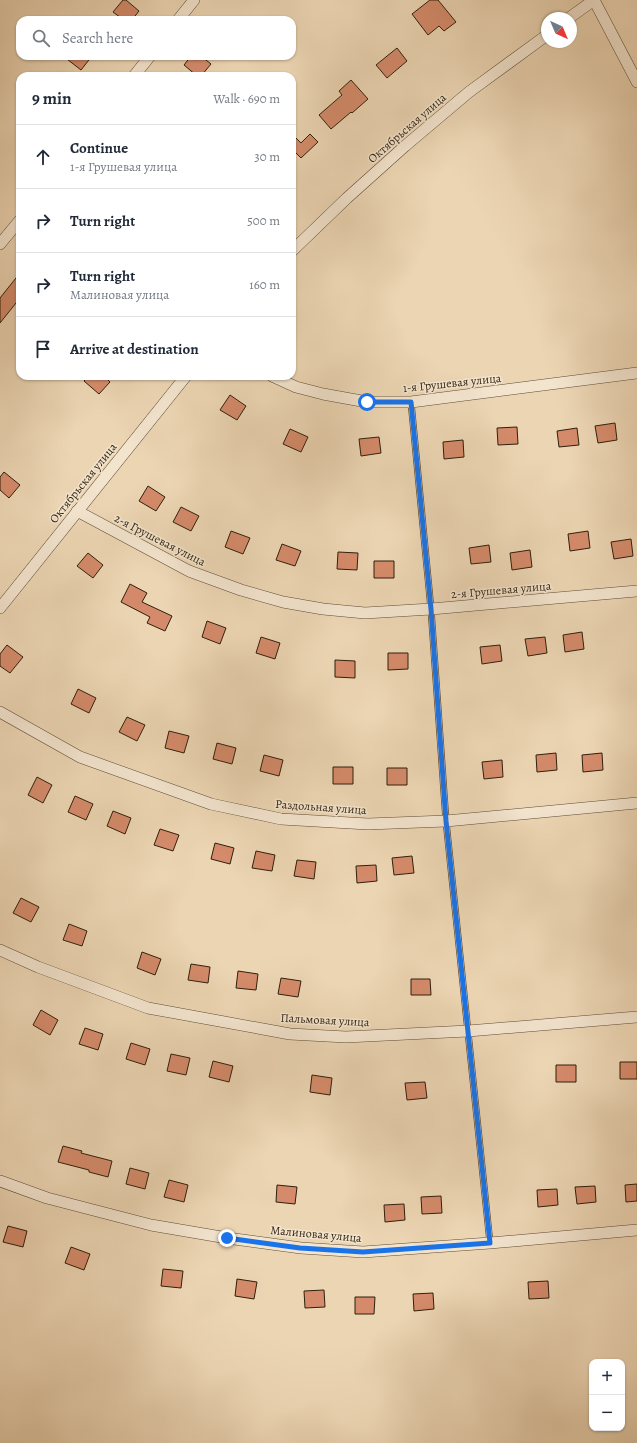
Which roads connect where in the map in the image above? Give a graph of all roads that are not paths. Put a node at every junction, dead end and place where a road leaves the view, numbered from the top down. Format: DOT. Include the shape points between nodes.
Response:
graph roads {
  1 [pos="194,0"];
  2 [pos="594,0"];
  3 [pos="577,12"];
  4 [pos="181,16"];
  5 [pos="541,38"];
  6 [pos="147,60"];
  7 [pos="137,72"];
  8 [pos="637,82"];
  9 [pos="16,225"];
  10 [pos="0,244"];
  11 [pos="296,247"];
  12 [pos="637,373"];
  13 [pos="183,380"];
  14 [pos="281,380"];
  15 [pos="411,402"];
  16 [pos="77,511"];
  17 [pos="637,591"];
  18 [pos="0,608"];
  19 [pos="431,609"];
  20 [pos="0,712"];
  21 [pos="637,804"];
  22 [pos="446,821"];
  23 [pos="0,950"];
  24 [pos="637,1017"];
  25 [pos="468,1031"];
  26 [pos="0,1181"];
  27 [pos="637,1230"];
  28 [pos="490,1243"];
  1 -- 4 [label="street"];
  2 -- 3 [label="street"];
  2 -- 8 [label="street"];
  5 -- 11 [label="street, Октябрьская улица" via="469,92 405,146"];
  6 -- 7 [label="street"];
  9 -- 10 [label="street"];
  12 -- 15 [label="street, 1-я Грушевая улица"];
  13 -- 16 [label="street, Октябрьская улица"];
  14 -- 15 [label="street, 1-я Грушевая улица" via="323,394 367,402"];
  15 -- 19 [label="lane"];
  16 -- 18 [label="street, Октябрьская улица"];
  16 -- 19 [label="street, 2-я Грушевая улица" via="189,571 283,602 365,613"];
  17 -- 19 [label="street, 2-я Грушевая улица"];
  19 -- 22 [label="lane"];
  20 -- 22 [label="street, Раздольная улица" via="80,757 211,804 281,819 368,824"];
  21 -- 22 [label="street, Раздольная улица"];
  22 -- 25 [label="lane"];
  23 -- 25 [label="street, Пальмовая улица" via="148,1008 214,1021 290,1034 346,1037"];
  24 -- 25 [label="street, Пальмовая улица"];
  25 -- 28 [label="lane"];
  26 -- 28 [label="street, Малиновая улица" via="47,1198 151,1225 300,1248 363,1252"];
  27 -- 28 [label="street, Малиновая улица"];
}
